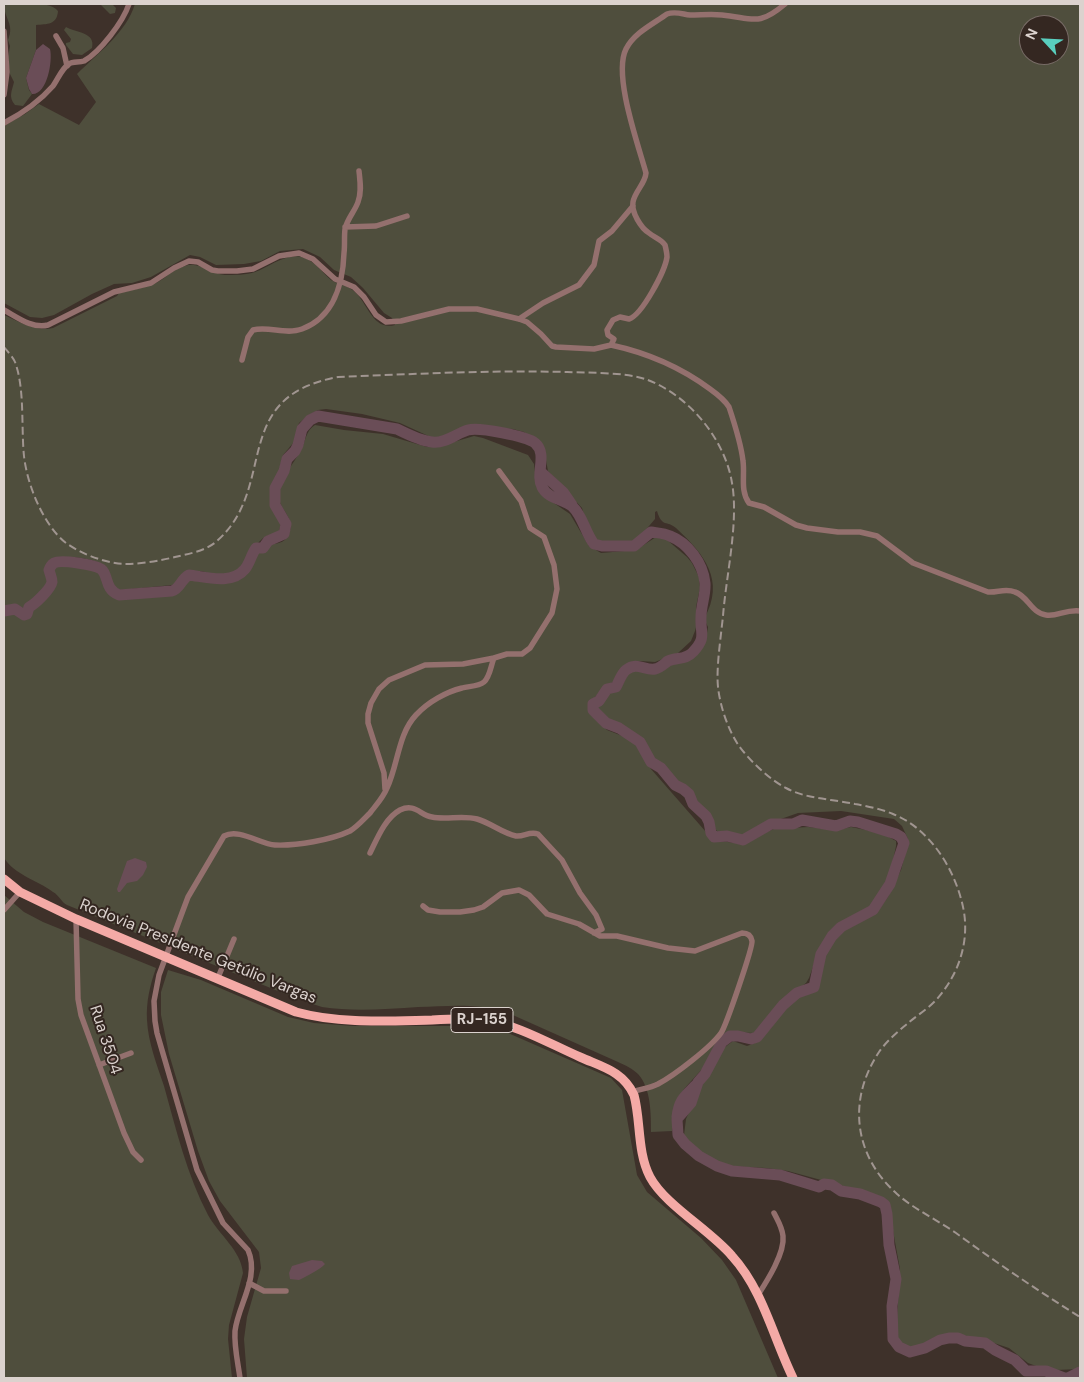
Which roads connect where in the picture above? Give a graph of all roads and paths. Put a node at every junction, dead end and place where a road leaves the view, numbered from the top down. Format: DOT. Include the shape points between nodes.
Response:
graph roads {
  1 [pos="129,4"];
  2 [pos="785,4"];
  3 [pos="4,31"];
  4 [pos="56,36"];
  5 [pos="66,66"];
  6 [pos="4,95"];
  7 [pos="4,123"];
  8 [pos="359,171"];
  9 [pos="633,206"];
  10 [pos="406,216"];
  11 [pos="345,227"];
  12 [pos="340,281"];
  13 [pos="4,310"];
  14 [pos="518,319"];
  15 [pos="611,345"];
  16 [pos="242,360"];
  17 [pos="499,470"];
  18 [pos="1080,611"];
  19 [pos="494,658"];
  20 [pos="384,794"];
  21 [pos="370,853"];
  22 [pos="4,879"];
  23 [pos="20,892"];
  24 [pos="423,906"];
  25 [pos="4,910"];
  26 [pos="76,919"];
  27 [pos="594,933"];
  28 [pos="234,939"];
  29 [pos="167,956"];
  30 [pos="218,980"];
  31 [pos="131,1053"];
  32 [pos="99,1065"];
  33 [pos="632,1092"];
  34 [pos="141,1160"];
  35 [pos="774,1214"];
  36 [pos="249,1283"];
  37 [pos="286,1291"];
  38 [pos="758,1295"];
  39 [pos="240,1378"];
  40 [pos="793,1378"];
  1 -- 5 [label="street" via="121,21 101,46 82,62"];
  2 -- 9 [label="street" via="768,16 755,20 672,12 634,36 623,59 625,96 646,179"];
  3 -- 6 [label="street" via="7,72"];
  4 -- 5 [label="street" via="63,48"];
  5 -- 7 [label="street" via="38,102"];
  8 -- 11 [label="street" via="360,196"];
  9 -- 14 [label="street" via="599,241 594,265 578,285"];
  9 -- 15 [label="street" via="646,231 665,245 667,258 656,287 636,315 628,319 616,317 609,326 607,333 614,339"];
  10 -- 11 [label="street" via="376,226"];
  11 -- 12 [label="street"];
  12 -- 13 [label="street" via="313,259 299,253 279,256 253,269 242,270 212,270 190,261 151,283 114,292 48,325 30,324"];
  12 -- 14 [label="street" via="354,287 376,315 386,322 463,308"];
  12 -- 16 [label="street" via="335,298 325,313 303,329 253,330"];
  14 -- 15 [label="street" via="535,328 552,346 594,349"];
  15 -- 18 [label="street" via="669,363 699,380 726,402 741,446 744,493 749,503 807,528 877,536 913,563 988,592 1017,592 1033,609 1047,616"];
  17 -- 19 [label="street" via="521,501 530,528 544,537 554,565 557,589 552,613 530,648 522,654"];
  19 -- 20 [label="street" via="482,683 440,697 408,724"];
  19 -- 20 [label="street" via="463,664 420,666 389,680 379,689 369,709 368,723 384,773"];
  20 -- 29 [label="street" via="366,818 350,831 318,840 277,845 234,834 224,836 188,897"];
  21 -- 27 [label="street" via="390,819 407,808 420,810 430,817 476,818 517,836 538,834 562,860 596,915 602,929"];
  22 -- 23 [label="main road, Rodovia Presidente Getúlio Vargas / RJ-155"];
  23 -- 25 [label="street"];
  23 -- 26 [label="main road, Rodovia Presidente Getúlio Vargas / RJ-155"];
  24 -- 27 [label="street" via="440,912 474,910 502,893 519,890 529,895 547,914"];
  26 -- 29 [label="main road, Rodovia Presidente Getúlio Vargas / RJ-155"];
  26 -- 32 [label="street, Rua 3504" via="78,999"];
  27 -- 33 [label="street" via="685,950 695,950 742,933 747,933 753,943 721,1032 711,1044 658,1084"];
  28 -- 30 [label="street"];
  29 -- 30 [label="main road, Rodovia Presidente Getúlio Vargas / RJ-155"];
  29 -- 36 [label="street" via="154,1001 156,1033 197,1170 223,1224 251,1256"];
  30 -- 33 [label="main road, Rodovia Presidente Getúlio Vargas / RJ-155" via="296,1012 329,1019 470,1019 497,1022 611,1070 625,1080"];
  31 -- 32 [label="street"];
  32 -- 34 [label="street, Rua 3504" via="128,1143"];
  33 -- 38 [label="main road, Rodovia Presidente Getúlio Vargas / RJ-155" via="651,1179 732,1255"];
  35 -- 38 [label="street" via="784,1238 780,1254"];
  36 -- 37 [label="street" via="264,1291"];
  36 -- 39 [label="street" via="235,1333"];
  38 -- 40 [label="main road, Rodovia Presidente Getúlio Vargas / RJ-155"];
}
